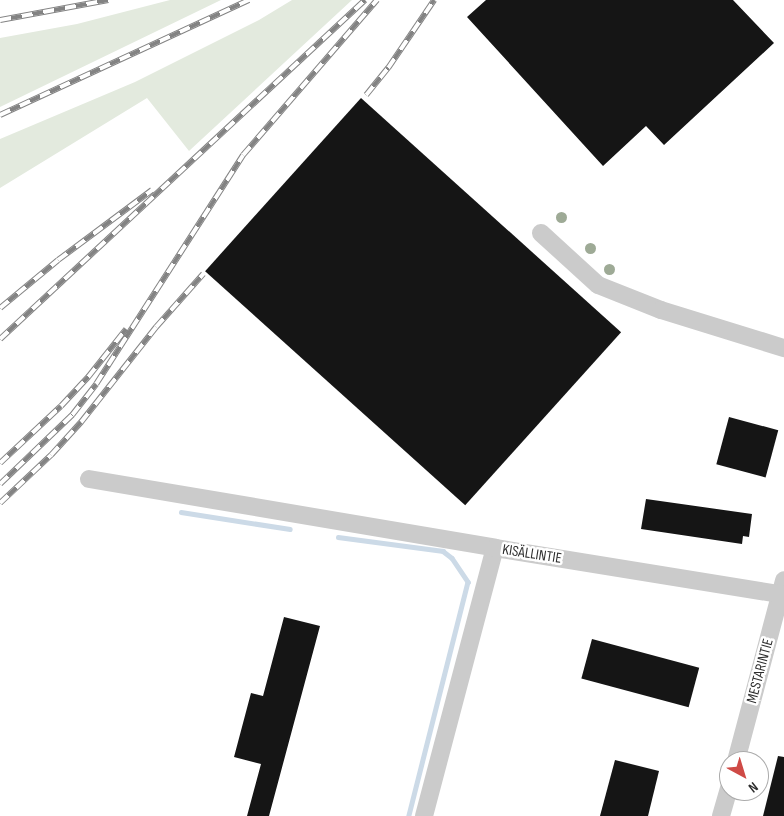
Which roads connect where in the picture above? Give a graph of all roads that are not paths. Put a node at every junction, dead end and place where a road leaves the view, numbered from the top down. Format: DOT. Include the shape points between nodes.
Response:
graph roads {
  1 [pos="542,233"];
  2 [pos="784,348"];
  3 [pos="89,479"];
  4 [pos="495,548"];
  5 [pos="783,590"];
  6 [pos="739,751"];
  7 [pos="725,801"];
  8 [pos="424,816"];
  9 [pos="721,816"];
  1 -- 2 [label="street" via="598,285 661,310"];
  3 -- 4 [label="street"];
  4 -- 5 [label="street, KISÄLLINTIE"];
  4 -- 8 [label="street, KISÄLLINTIE"];
  5 -- 6 [label="street, MESTARINTIE"];
  7 -- 9 [label="street"];
}
